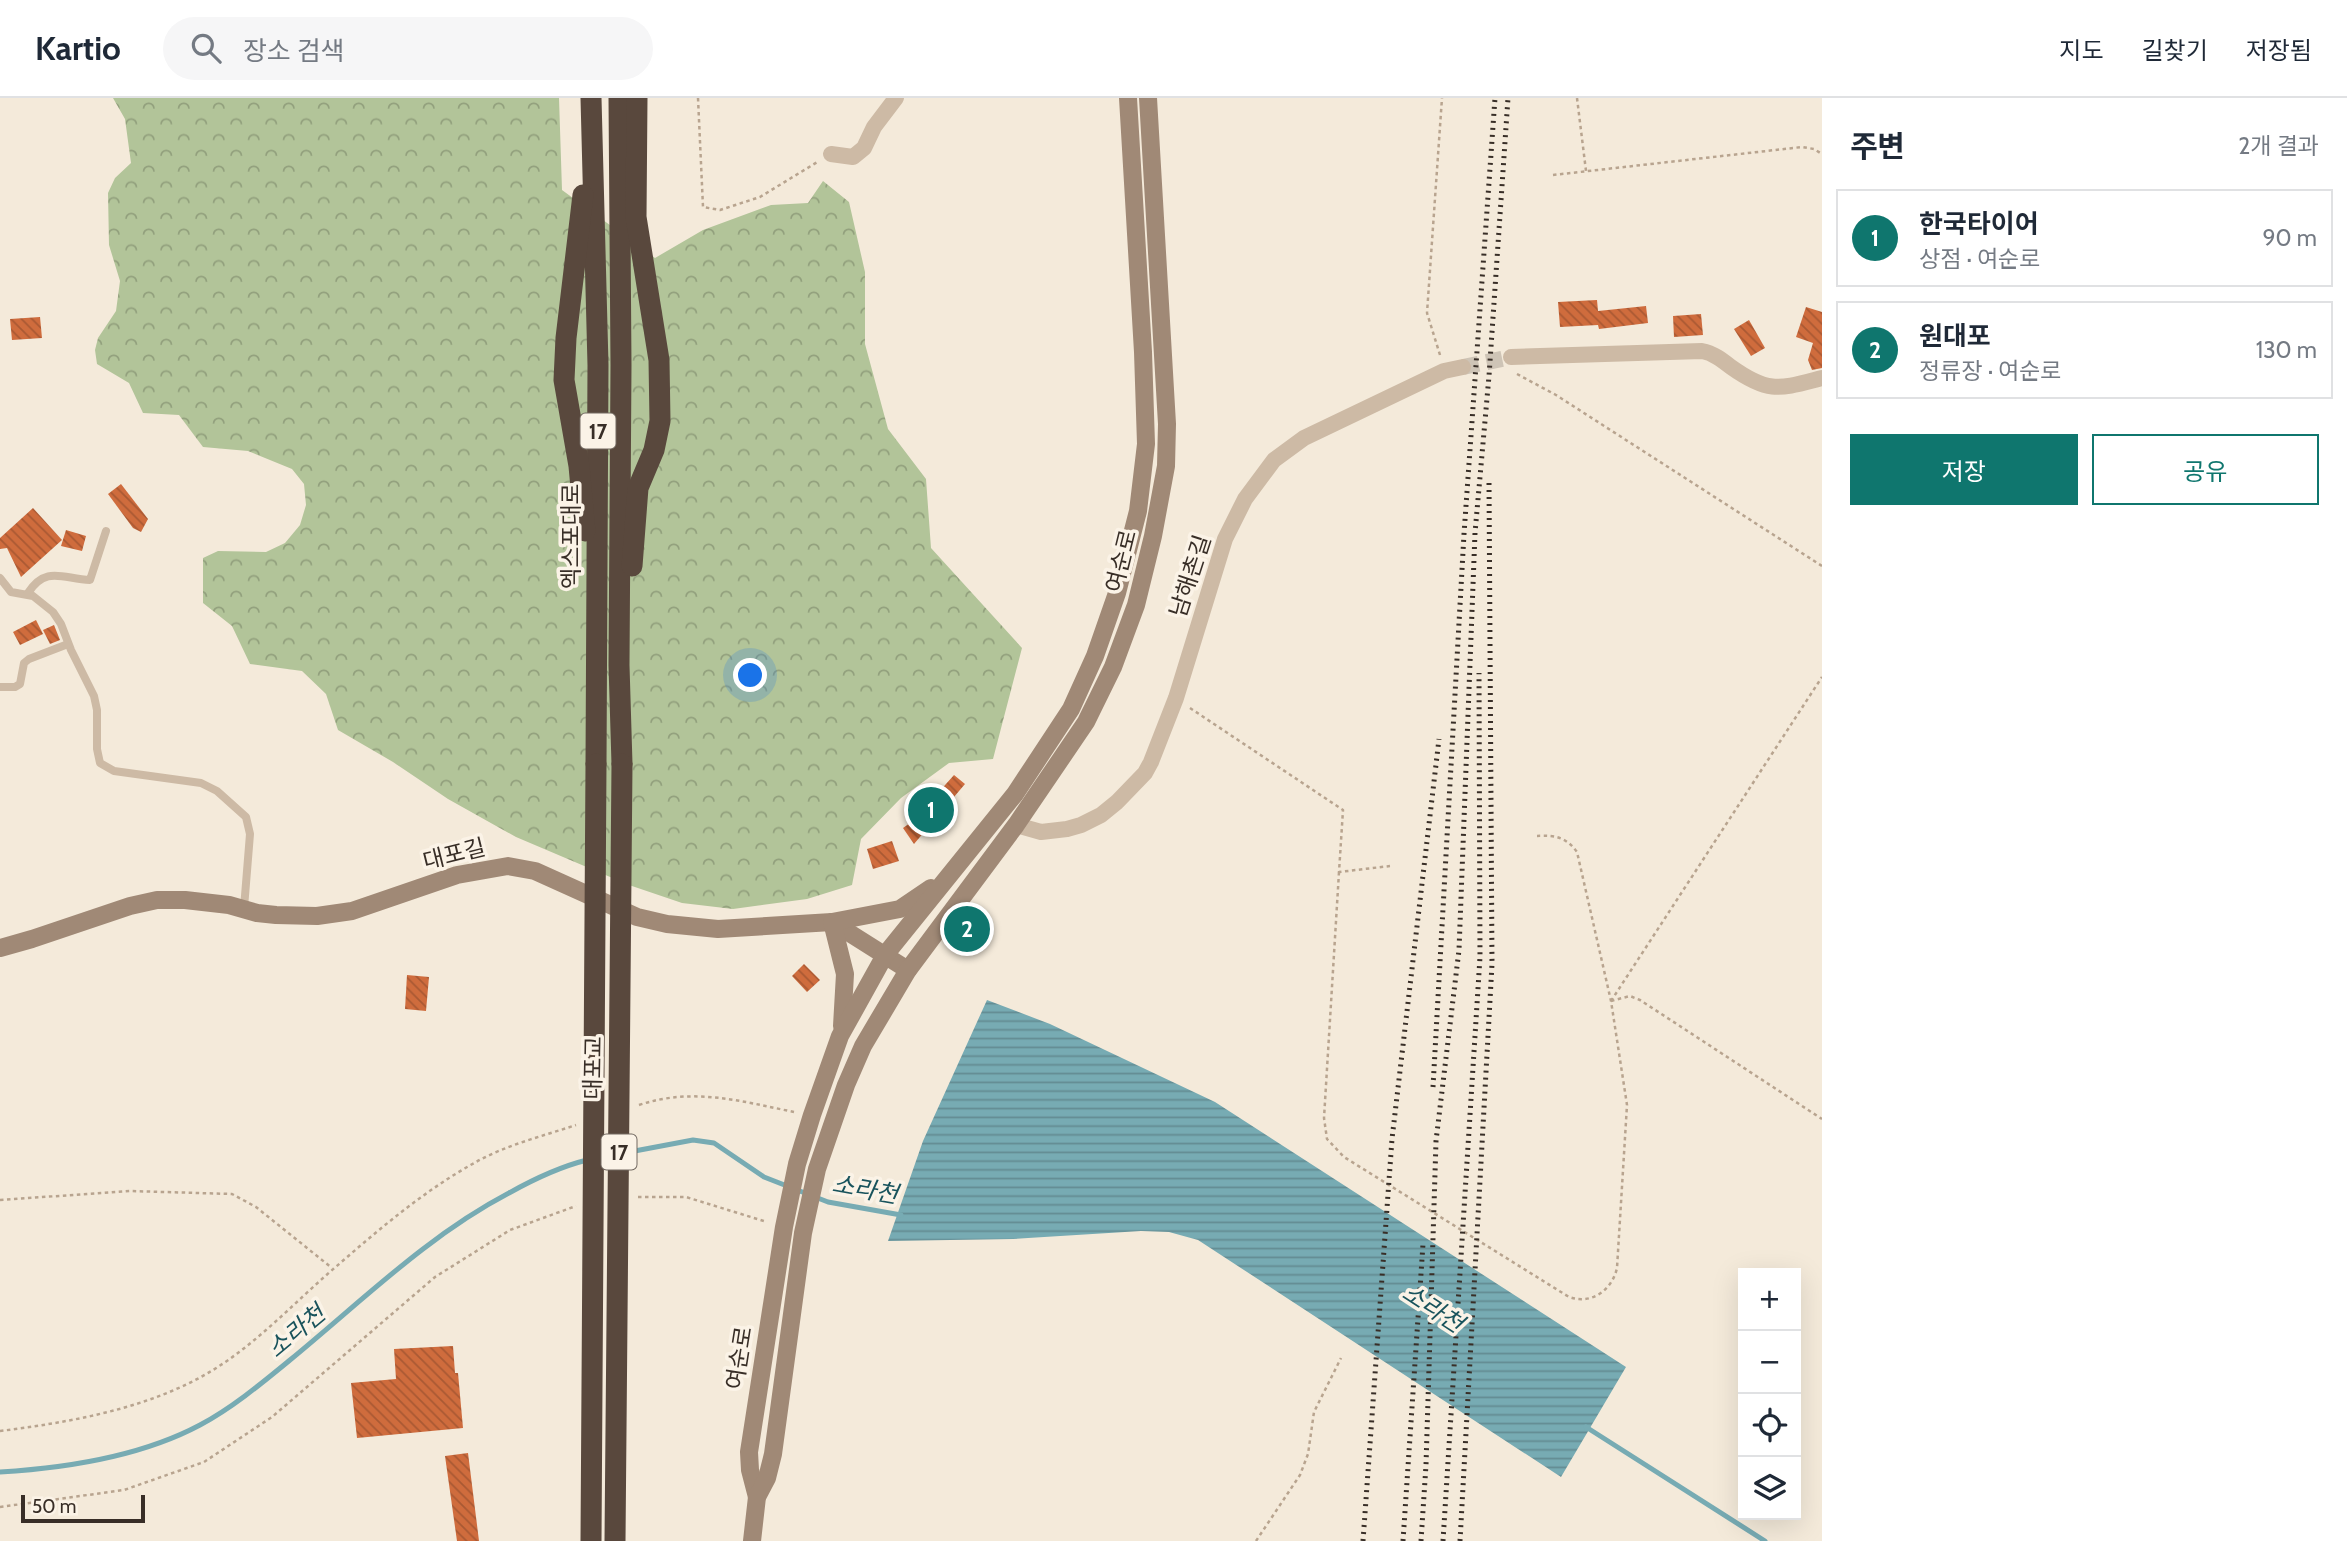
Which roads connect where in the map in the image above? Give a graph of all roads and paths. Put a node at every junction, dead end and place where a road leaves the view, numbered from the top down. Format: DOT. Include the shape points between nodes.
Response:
graph roads {
  1 [pos="581,98"];
  2 [pos="591,98"];
  3 [pos="619,98"];
  4 [pos="637,98"];
  5 [pos="698,98"];
  6 [pos="896,98"];
  7 [pos="1128,98"];
  8 [pos="1148,98"];
  9 [pos="1442,98"];
  10 [pos="1577,98"];
  11 [pos="831,154"];
  12 [pos="1822,154"];
  13 [pos="1586,171"];
  14 [pos="1553,175"];
  15 [pos="1515,357"];
  16 [pos="1463,367"];
  17 [pos="1444,372"];
  18 [pos="1822,378"];
  19 [pos="106,531"];
  20 [pos="1822,566"];
  21 [pos="0,578"];
  22 [pos="28,593"];
  23 [pos="68,644"];
  24 [pos="596,663"];
  25 [pos="619,665"];
  26 [pos="1822,677"];
  27 [pos="0,687"];
  28 [pos="1176,698"];
  29 [pos="596,764"];
  30 [pos="1016,825"];
  31 [pos="1537,836"];
  32 [pos="1390,866"];
  33 [pos="956,868"];
  34 [pos="1339,872"];
  35 [pos="244,908"];
  36 [pos="831,922"];
  37 [pos="0,948"];
  38 [pos="885,955"];
  39 [pos="908,970"];
  40 [pos="1611,1001"];
  41 [pos="840,1036"];
  42 [pos="628,1108"];
  43 [pos="811,1115"];
  44 [pos="1822,1119"];
  45 [pos="578,1125"];
  46 [pos="638,1197"];
  47 [pos="0,1200"];
  48 [pos="580,1205"];
  49 [pos="784,1227"];
  50 [pos="333,1269"];
  51 [pos="1341,1358"];
  52 [pos="0,1431"];
  53 [pos="757,1497"];
  54 [pos="0,1507"];
  55 [pos="591,1541"];
  56 [pos="615,1541"];
  57 [pos="752,1541"];
  58 [pos="1256,1541"];
  1 -- 24 [label="highway" via="583,197 564,380 579,466"];
  2 -- 24 [label="highway, 엑스포대로 / 17" via="598,365"];
  3 -- 25 [label="highway, 17"];
  4 -- 25 [label="highway" via="636,217 659,360 660,421 639,488"];
  5 -- 11 [label="path" via="703,207 720,210 760,197"];
  6 -- 11 [label="street" via="864,148 853,157"];
  7 -- 33 [label="street, 여순로" via="1146,444 1138,511 1117,593 1071,709 1016,794"];
  8 -- 30 [label="street, 여순로" via="1166,466 1136,605 1113,667 1086,722"];
  9 -- 17 [label="path" via="1427,313"];
  10 -- 13 [label="path"];
  12 -- 13 [label="path" via="1802,148"];
  13 -- 14 [label="path"];
  15 -- 18 [label="street" via="1702,351 1763,386"];
  15 -- 20 [label="path" via="1515,373"];
  16 -- 17 [label="street, 남해촌길"];
  17 -- 28 [label="street, 남해촌길" via="1304,438 1259,477 1216,561"];
  19 -- 22 [label="lane" via="90,580 49,576 36,581"];
  21 -- 22 [label="lane" via="11,592"];
  22 -- 23 [label="lane" via="53,612"];
  23 -- 27 [label="lane" via="29,659 20,684"];
  23 -- 35 [label="lane" via="94,696 97,749 103,766 201,783 218,791 246,817 250,834"];
  24 -- 29 [label="highway, 엑스포대로 / 17"];
  25 -- 56 [label="highway, 대포교 / 17, bridge"];
  26 -- 40 [label="path"];
  28 -- 30 [label="street, 남해촌길" via="1145,773 1101,815 1067,829 1041,832"];
  28 -- 34 [label="path" via="1343,810"];
  29 -- 55 [label="highway, 대포교 / 17, bridge"];
  30 -- 39 [label="street, 여순로"];
  31 -- 40 [label="path" via="1561,837 1577,852"];
  32 -- 34 [label="path"];
  33 -- 36 [label="street, 대포길" via="900,909"];
  33 -- 38 [label="street, 여순로"];
  34 -- 40 [label="path" via="1324,1118 1327,1139 1344,1157 1576,1299 1594,1297 1607,1289 1617,1268 1627,1105"];
  35 -- 36 [label="street, 대포길" via="276,915 336,914 457,875 508,866 535,871 637,917 667,924 718,929"];
  35 -- 37 [label="street, 대포길" via="157,900"];
  36 -- 38 [label="street"];
  36 -- 41 [label="street" via="845,974"];
  38 -- 39 [label="street"];
  38 -- 41 [label="street, 여순로"];
  39 -- 53 [label="street, 여순로" via="846,1084 817,1169 803,1233 773,1454"];
  40 -- 44 [label="path" via="1630,996 1640,1000"];
  41 -- 43 [label="street"];
  42 -- 43 [label="path" via="654,1100 706,1095"];
  43 -- 49 [label="street, 여순로"];
  45 -- 50 [label="path" via="477,1161 419,1199"];
  46 -- 49 [label="path" via="686,1197"];
  47 -- 50 [label="path" via="130,1191 232,1194 256,1207"];
  48 -- 54 [label="path" via="510,1230 435,1277 272,1417 204,1462 124,1490"];
  49 -- 53 [label="street, 여순로" via="749,1452"];
  50 -- 52 [label="path" via="233,1357 192,1381 162,1395 85,1417"];
  51 -- 58 [label="path" via="1314,1412 1300,1475"];
  53 -- 57 [label="street, 여순로"];
}
